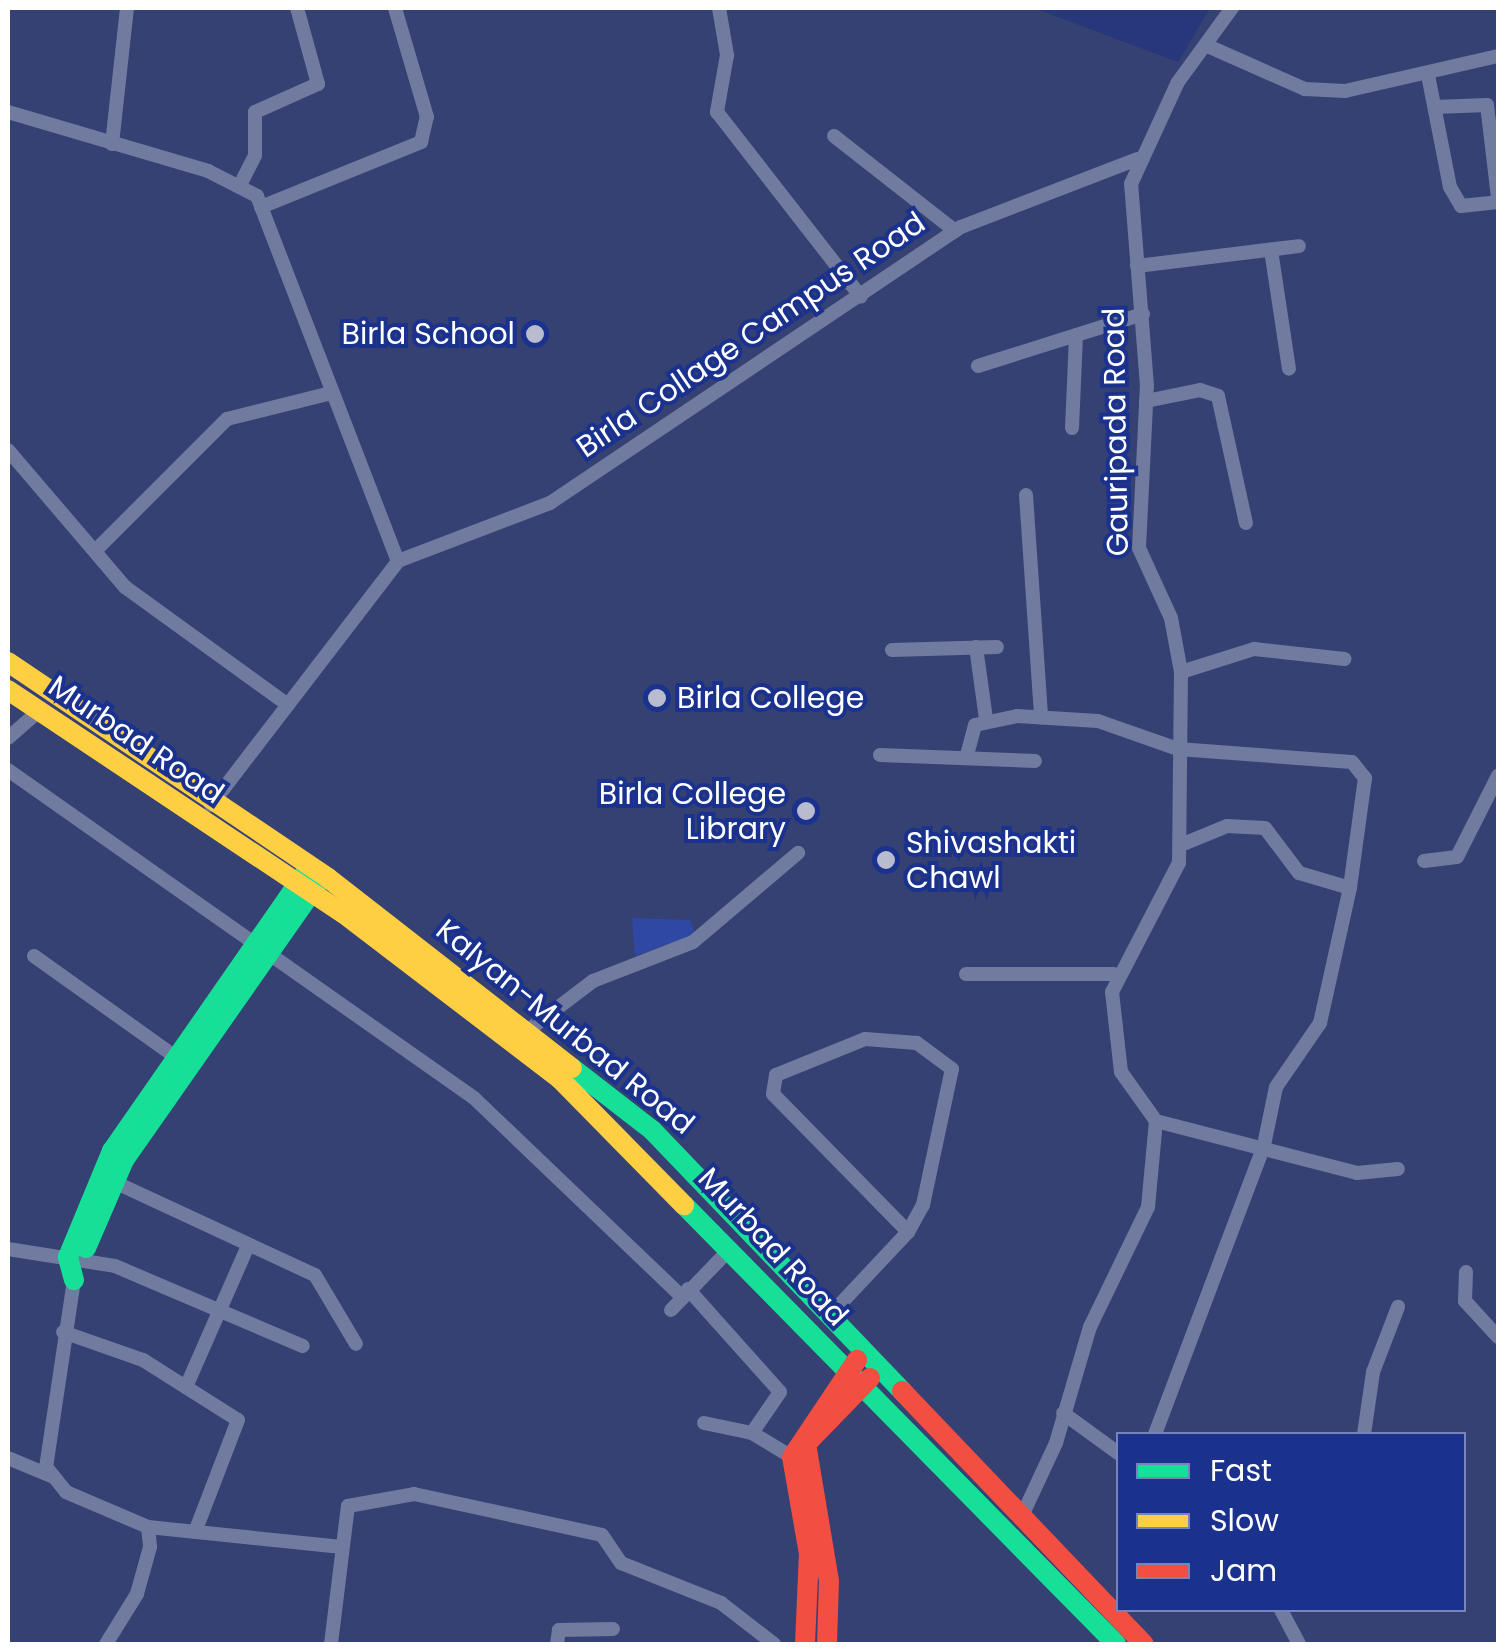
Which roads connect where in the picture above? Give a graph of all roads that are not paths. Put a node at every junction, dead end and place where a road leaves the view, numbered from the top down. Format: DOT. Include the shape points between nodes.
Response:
graph roads {
  1 [pos="127,8"];
  2 [pos="297,8"];
  3 [pos="396,8"];
  4 [pos="719,8"];
  5 [pos="1232,8"];
  6 [pos="1210,47"];
  7 [pos="1498,56"];
  8 [pos="1428,75"];
  9 [pos="1434,107"];
  10 [pos="8,112"];
  11 [pos="834,136"];
  12 [pos="112,144"];
  13 [pos="1136,159"];
  14 [pos="241,183"];
  15 [pos="1498,199"];
  16 [pos="261,207"];
  17 [pos="955,231"];
  18 [pos="1300,246"];
  19 [pos="1271,250"];
  20 [pos="1138,266"];
  21 [pos="861,297"];
  22 [pos="1143,314"];
  23 [pos="1076,335"];
  24 [pos="978,366"];
  25 [pos="1289,369"];
  26 [pos="330,393"];
  27 [pos="1146,401"];
  28 [pos="1072,428"];
  29 [pos="8,450"];
  30 [pos="1026,495"];
  31 [pos="1246,523"];
  32 [pos="95,550"];
  33 [pos="398,561"];
  34 [pos="998,646"];
  35 [pos="976,647"];
  36 [pos="892,650"];
  37 [pos="1344,658"];
  38 [pos="8,662"];
  39 [pos="1181,672"];
  40 [pos="8,690"];
  41 [pos="288,705"];
  42 [pos="39,711"];
  43 [pos="1041,717"];
  44 [pos="986,719"];
  45 [pos="8,738"];
  46 [pos="1178,749"];
  47 [pos="880,755"];
  48 [pos="967,755"];
  49 [pos="1035,761"];
  50 [pos="8,770"];
  51 [pos="1498,776"];
  52 [pos="206,812"];
  53 [pos="1181,844"];
  54 [pos="798,852"];
  55 [pos="1424,861"];
  56 [pos="310,879"];
  57 [pos="1350,888"];
  58 [pos="261,944"];
  59 [pos="34,956"];
  60 [pos="966,974"];
  61 [pos="1114,974"];
  62 [pos="521,1036"];
  63 [pos="181,1061"];
  64 [pos="1156,1121"];
  65 [pos="1264,1145"];
  66 [pos="1398,1169"];
  67 [pos="106,1178"];
  68 [pos="908,1232"];
  69 [pos="248,1246"];
  70 [pos="732,1247"];
  71 [pos="8,1249"];
  72 [pos="75,1258"];
  73 [pos="1466,1272"];
  74 [pos="74,1280"];
  75 [pos="684,1293"];
  76 [pos="1398,1307"];
  77 [pos="671,1310"];
  78 [pos="220,1311"];
  79 [pos="830,1315"];
  80 [pos="63,1332"];
  81 [pos="1498,1337"];
  82 [pos="356,1344"];
  83 [pos="304,1346"];
  84 [pos="866,1351"];
  85 [pos="882,1366"];
  86 [pos="848,1370"];
  87 [pos="864,1385"];
  88 [pos="186,1387"];
  89 [pos="1063,1413"];
  90 [pos="704,1423"];
  91 [pos="1156,1432"];
  92 [pos="1364,1432"];
  93 [pos="752,1433"];
  94 [pos="1116,1452"];
  95 [pos="8,1458"];
  96 [pos="792,1458"];
  97 [pos="51,1476"];
  98 [pos="810,1521"];
  99 [pos="1015,1526"];
  100 [pos="148,1527"];
  101 [pos="196,1532"];
  102 [pos="342,1547"];
  103 [pos="1282,1612"];
  104 [pos="613,1628"];
  105 [pos="106,1644"];
  106 [pos="331,1644"];
  107 [pos="557,1644"];
  108 [pos="774,1644"];
  109 [pos="805,1644"];
  110 [pos="827,1644"];
  111 [pos="1116,1644"];
  112 [pos="1144,1644"];
  113 [pos="1299,1644"];
  1 -- 12 [label="street"];
  2 -- 14 [label="street" via="318,84 255,112 255,155"];
  3 -- 16 [label="street" via="427,117 421,142"];
  4 -- 21 [label="street" via="727,55 718,112"];
  5 -- 6 [label="street, Gauripada Road"];
  6 -- 8 [label="street" via="1305,89 1345,92"];
  6 -- 13 [label="street, Gauripada Road" via="1178,82"];
  7 -- 8 [label="street"];
  8 -- 9 [label="street"];
  9 -- 15 [label="street" via="1461,206"];
  9 -- 15 [label="street" via="1487,105"];
  10 -- 12 [label="street"];
  11 -- 17 [label="street"];
  12 -- 14 [label="street"];
  13 -- 17 [label="street, Birla Collage Campus Road"];
  13 -- 20 [label="street, Gauripada Road"];
  14 -- 16 [label="street"];
  16 -- 26 [label="street"];
  17 -- 21 [label="street, Birla Collage Campus Road"];
  18 -- 19 [label="street"];
  19 -- 20 [label="street"];
  19 -- 25 [label="street"];
  20 -- 22 [label="street, Gauripada Road"];
  21 -- 33 [label="street, Birla Collage Campus Road" via="550,503"];
  22 -- 23 [label="street"];
  22 -- 27 [label="street, Gauripada Road"];
  23 -- 24 [label="street"];
  23 -- 28 [label="street"];
  26 -- 32 [label="street" via="227,419"];
  26 -- 33 [label="street"];
  27 -- 31 [label="street" via="1200,390 1218,396"];
  27 -- 39 [label="street, Gauripada Road" via="1139,548 1170,618"];
  29 -- 32 [label="street"];
  30 -- 43 [label="street"];
  32 -- 41 [label="street" via="125,587"];
  33 -- 41 [label="street"];
  34 -- 35 [label="street"];
  35 -- 36 [label="street"];
  35 -- 44 [label="street"];
  37 -- 39 [label="street" via="1254,649"];
  38 -- 52 [label="main road, Kalyan-Murbad Road"];
  39 -- 46 [label="street, Gauripada Road"];
  40 -- 42 [label="main road, Murbad Road"];
  41 -- 52 [label="street"];
  42 -- 45 [label="street"];
  42 -- 52 [label="main road, Murbad Road"];
  43 -- 44 [label="street"];
  43 -- 46 [label="street" via="1098,721"];
  44 -- 48 [label="street"];
  46 -- 53 [label="street, Gauripada Road"];
  46 -- 57 [label="street" via="1360,768 1365,803"];
  47 -- 48 [label="street"];
  48 -- 49 [label="street"];
  50 -- 58 [label="street"];
  51 -- 55 [label="street" via="1456,858"];
  52 -- 56 [label="main road, Kalyan-Murbad Road"];
  53 -- 57 [label="street" via="1216,828 1265,828 1298,873"];
  53 -- 61 [label="street, Gauripada Road" via="1165,905"];
  54 -- 62 [label="street" via="692,942 593,981"];
  56 -- 58 [label="main road"];
  56 -- 62 [label="main road, Kalyan-Murbad Road"];
  57 -- 65 [label="street" via="1320,1024 1276,1087"];
  58 -- 63 [label="main road"];
  58 -- 75 [label="street" via="474,1098"];
  59 -- 63 [label="street"];
  60 -- 61 [label="street"];
  61 -- 64 [label="street" via="1113,1045"];
  62 -- 70 [label="main road, Murbad Road"];
  62 -- 79 [label="main road, Kalyan-Murbad Road" via="652,1130"];
  63 -- 67 [label="main road"];
  64 -- 65 [label="street"];
  64 -- 89 [label="street" via="1142,1224 1117,1262"];
  65 -- 66 [label="street" via="1368,1174"];
  65 -- 91 [label="street"];
  67 -- 69 [label="street"];
  67 -- 72 [label="main road"];
  68 -- 68 [label="street" via="774,1094 776,1075 865,1039 917,1043 947,1060 944,1128"];
  68 -- 79 [label="street"];
  69 -- 78 [label="street"];
  69 -- 82 [label="street" via="315,1276"];
  70 -- 75 [label="street"];
  70 -- 86 [label="main road, Murbad Road"];
  71 -- 72 [label="street"];
  72 -- 74 [label="main road"];
  72 -- 78 [label="street"];
  73 -- 81 [label="street" via="1465,1301"];
  74 -- 80 [label="street"];
  75 -- 77 [label="street"];
  75 -- 93 [label="street" via="775,1379 780,1392"];
  76 -- 92 [label="street" via="1373,1372"];
  78 -- 83 [label="street"];
  78 -- 88 [label="street"];
  79 -- 84 [label="main road, Kalyan-Murbad Road"];
  80 -- 88 [label="street" via="144,1360"];
  80 -- 97 [label="street" via="46,1450"];
  84 -- 85 [label="main road, Kalyan-Murbad Road"];
  84 -- 86 [label="main road"];
  85 -- 87 [label="main road"];
  85 -- 99 [label="main road, Kalyan-Murbad Road"];
  86 -- 87 [label="main road, Murbad Road"];
  86 -- 96 [label="main road"];
  87 -- 98 [label="main road" via="806,1444"];
  87 -- 99 [label="main road, Murbad Road"];
  88 -- 101 [label="street" via="238,1420"];
  89 -- 94 [label="street"];
  89 -- 99 [label="street"];
  90 -- 93 [label="street"];
  93 -- 96 [label="street"];
  95 -- 97 [label="street"];
  96 -- 98 [label="main road"];
  97 -- 100 [label="street" via="66,1492"];
  98 -- 109 [label="main road"];
  98 -- 110 [label="main road"];
  99 -- 111 [label="main road, Murbad Road"];
  99 -- 112 [label="main road, Kalyan-Murbad Road"];
  100 -- 101 [label="street"];
  100 -- 105 [label="street" via="147,1570"];
  101 -- 102 [label="street"];
  102 -- 106 [label="street"];
  102 -- 108 [label="street" via="352,1499 463,1498 602,1535 620,1564 721,1603"];
  103 -- 113 [label="street"];
  104 -- 107 [label="street" via="558,1630"];
}
